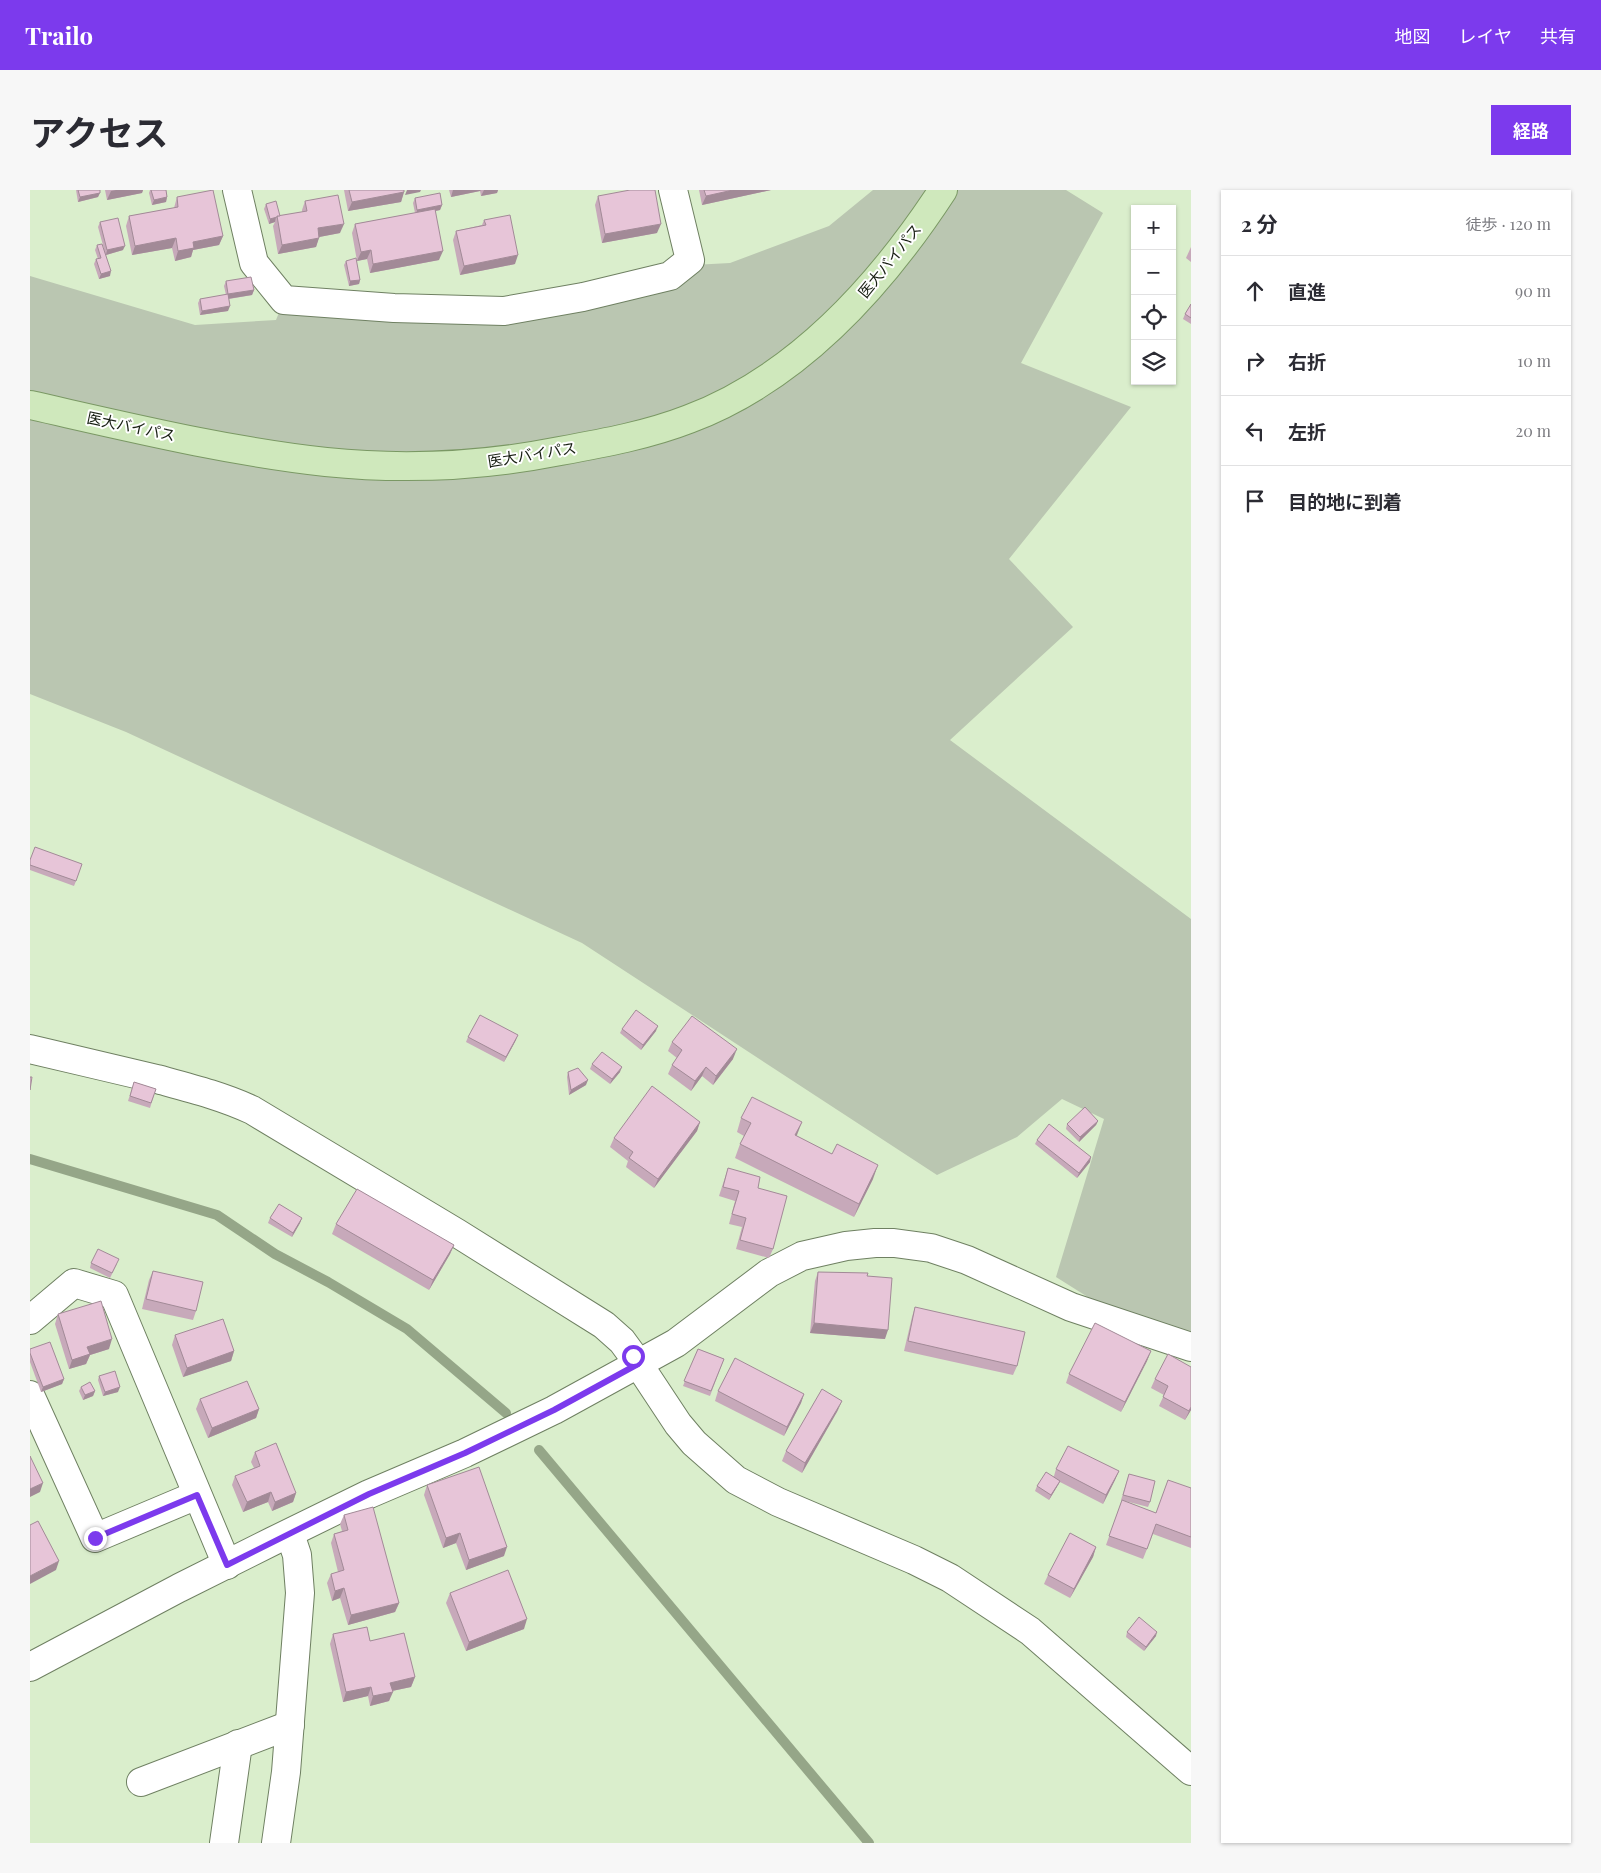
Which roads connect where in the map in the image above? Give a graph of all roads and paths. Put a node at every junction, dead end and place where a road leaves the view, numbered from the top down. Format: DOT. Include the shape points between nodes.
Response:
graph roads {
  1 [pos="238,190"];
  2 [pos="673,190"];
  3 [pos="943,190"];
  4 [pos="30,404"];
  5 [pos="30,1049"];
  6 [pos="30,1320"];
  7 [pos="1191,1347"];
  8 [pos="638,1364"];
  9 [pos="30,1395"];
  10 [pos="197,1495"];
  11 [pos="290,1534"];
  12 [pos="227,1565"];
  13 [pos="30,1667"];
  14 [pos="290,1725"];
  15 [pos="238,1744"];
  16 [pos="1191,1771"];
  17 [pos="141,1782"];
  18 [pos="224,1843"];
  19 [pos="276,1843"];
  1 -- 2 [label="street" via="254,262 284,300 504,311 583,297 670,276 690,260"];
  3 -- 4 [label="main road, 医大バイパス" via="901,251 868,290 800,354 726,403 650,432 524,458 458,465 337,463 259,453"];
  5 -- 8 [label="street" via="210,1093 252,1110 604,1325 622,1341"];
  6 -- 10 [label="street" via="74,1283 114,1294"];
  7 -- 8 [label="street" via="1071,1307 950,1253 913,1245 875,1243 821,1251 783,1264 676,1343"];
  8 -- 11 [label="street" via="554,1410 369,1494"];
  8 -- 16 [label="street" via="694,1444 736,1480 778,1502 950,1578 1030,1631"];
  9 -- 10 [label="street" via="95,1538"];
  10 -- 12 [label="street"];
  11 -- 12 [label="street"];
  11 -- 14 [label="street" via="297,1555 300,1586"];
  12 -- 13 [label="street"];
  14 -- 15 [label="street"];
  14 -- 19 [label="street"];
  15 -- 17 [label="street"];
  15 -- 18 [label="street"];
}
